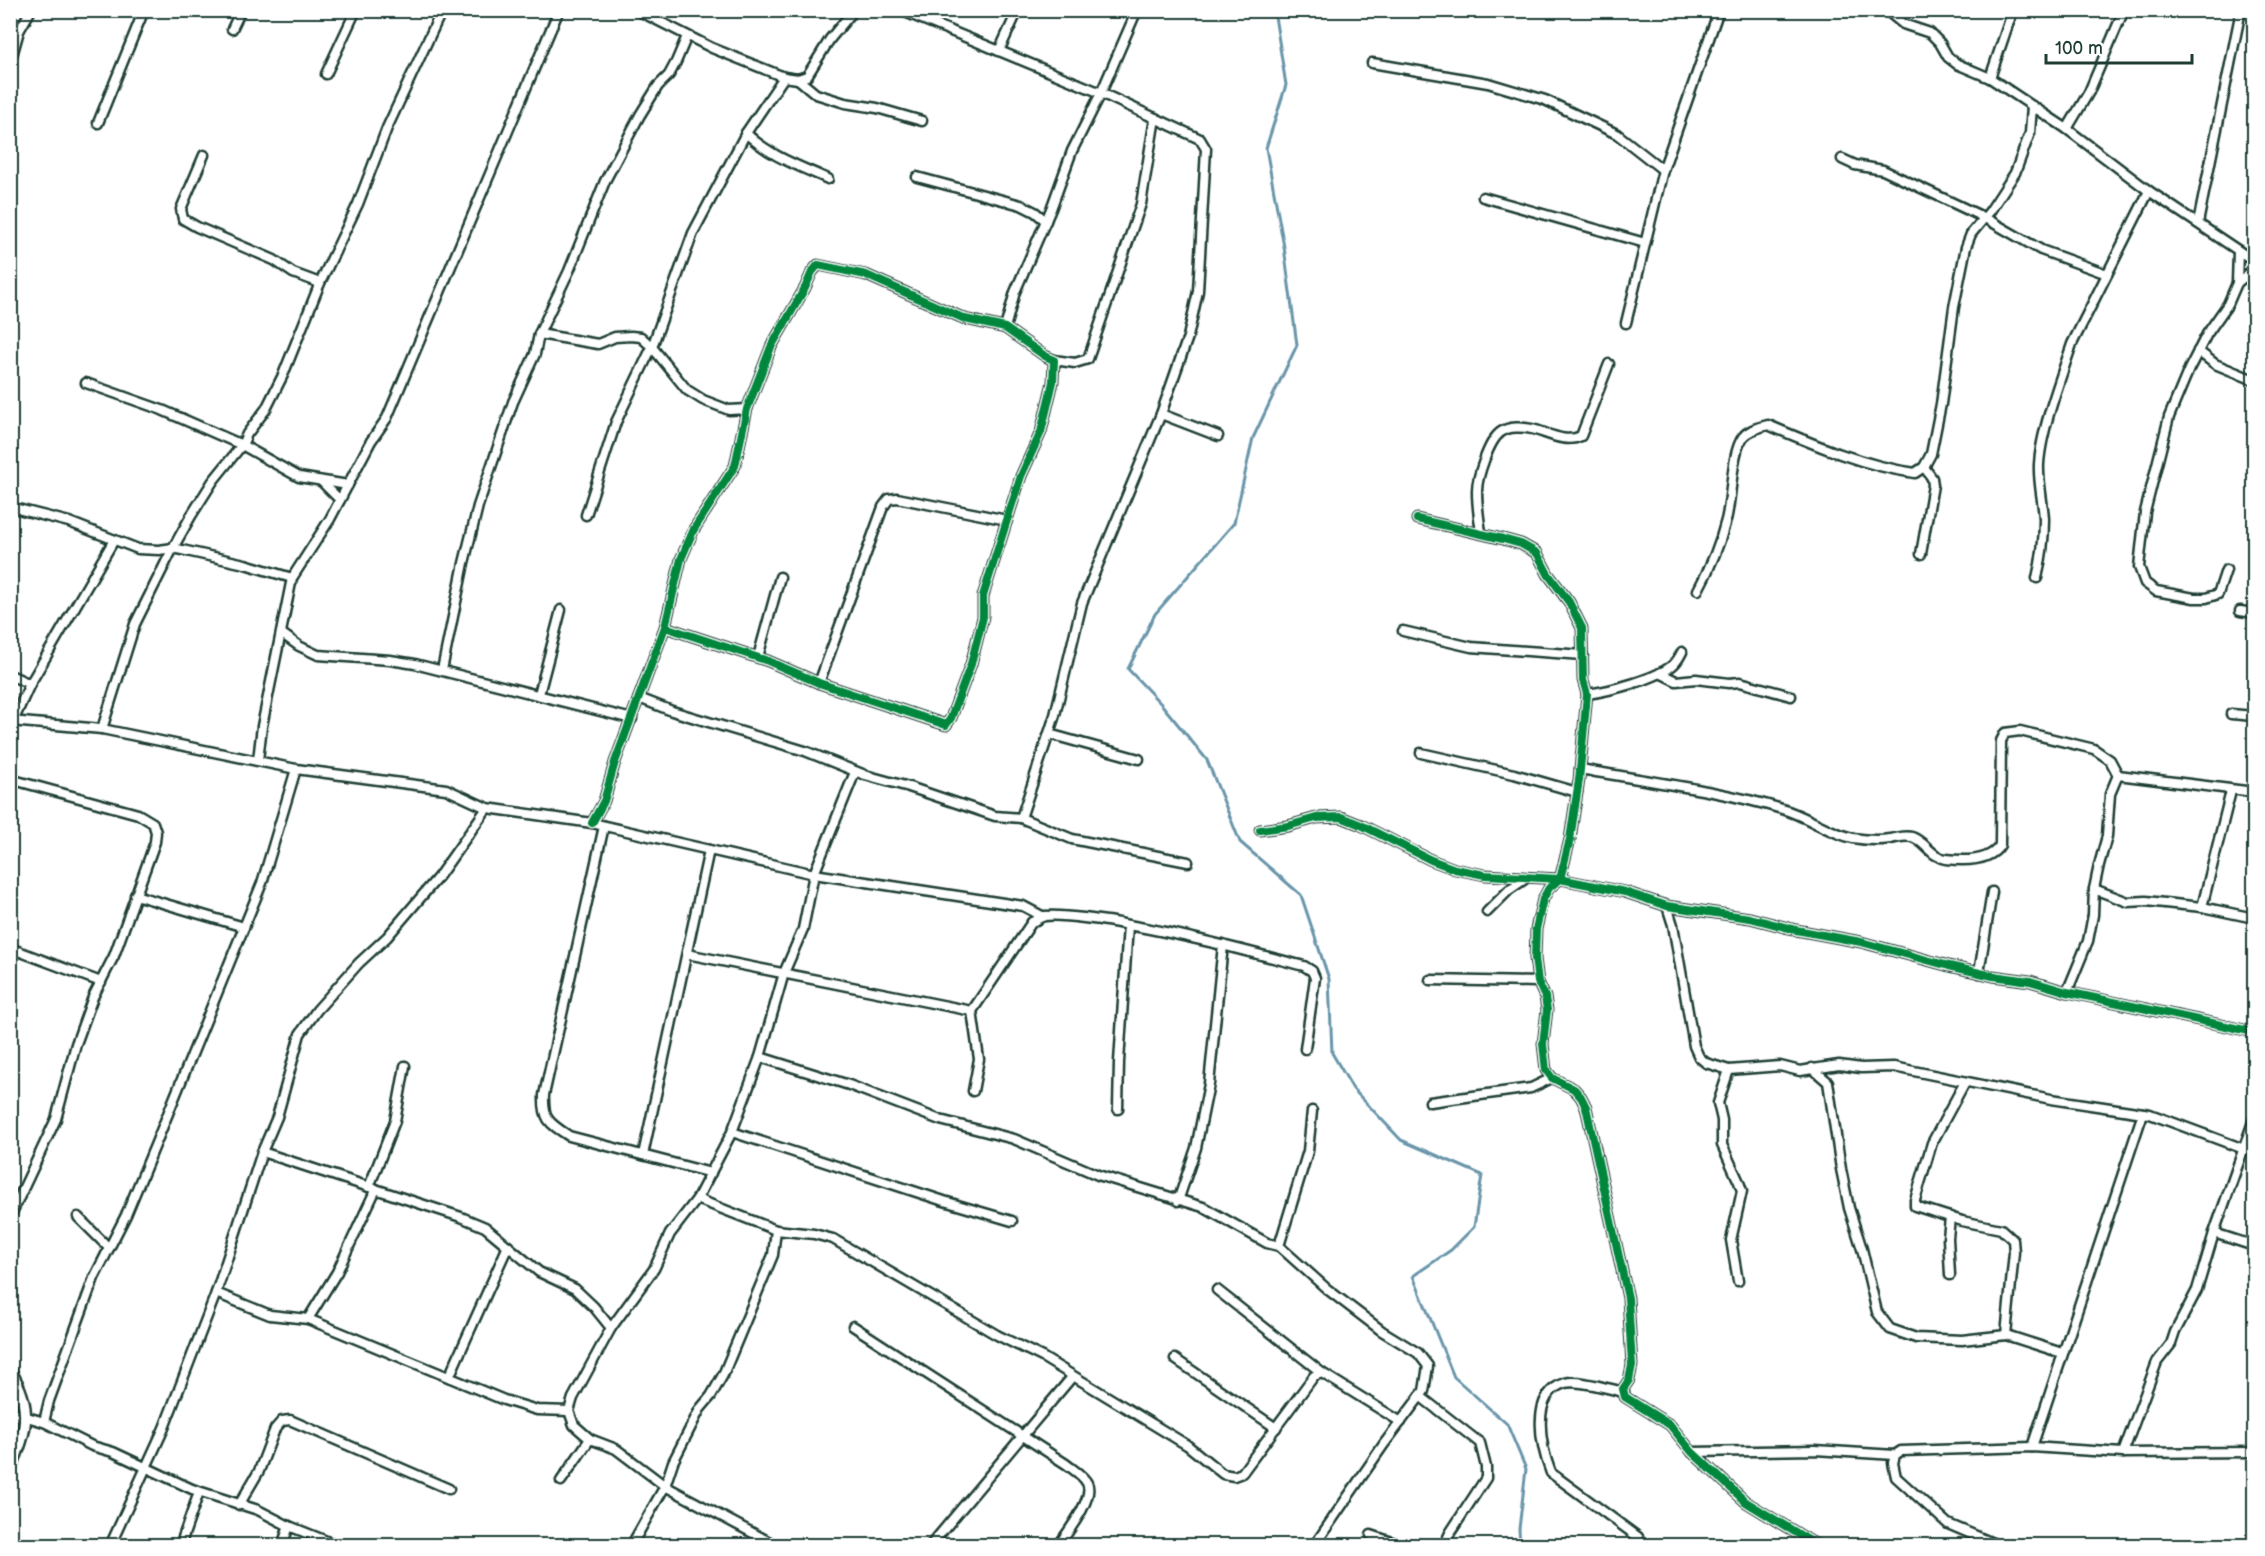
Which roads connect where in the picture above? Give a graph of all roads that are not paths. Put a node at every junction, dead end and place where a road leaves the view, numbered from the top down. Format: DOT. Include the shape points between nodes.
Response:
graph roads {
  1 [pos="32,10"];
  2 [pos="144,10"];
  3 [pos="241,10"];
  4 [pos="356,10"];
  5 [pos="442,10"];
  6 [pos="559,10"];
  7 [pos="637,10"];
  8 [pos="854,10"];
  9 [pos="900,10"];
  10 [pos="1018,10"];
  11 [pos="1137,10"];
  12 [pos="1719,10"];
  13 [pos="1886,10"];
  14 [pos="2013,10"];
  15 [pos="2124,10"];
  16 [pos="2241,10"];
  17 [pos="232,29"];
  18 [pos="687,36"];
  19 [pos="999,51"];
  20 [pos="10,63"];
  21 [pos="1372,63"];
  22 [pos="326,74"];
  23 [pos="784,77"];
  24 [pos="1990,78"];
  25 [pos="798,79"];
  26 [pos="1101,93"];
  27 [pos="2032,106"];
  28 [pos="1155,118"];
  29 [pos="922,121"];
  30 [pos="98,123"];
  31 [pos="2067,129"];
  32 [pos="746,133"];
  33 [pos="204,155"];
  34 [pos="1842,159"];
  35 [pos="1663,170"];
  36 [pos="917,177"];
  37 [pos="828,179"];
  38 [pos="2150,191"];
  39 [pos="1483,197"];
  40 [pos="1985,218"];
  41 [pos="1046,221"];
  42 [pos="2198,223"];
  43 [pos="1645,243"];
  44 [pos="2238,251"];
  45 [pos="2254,261"];
  46 [pos="2254,269"];
  47 [pos="2107,274"];
  48 [pos="320,283"];
  49 [pos="2237,283"];
  50 [pos="1626,323"];
  51 [pos="1005,328"];
  52 [pos="539,334"];
  53 [pos="652,347"];
  54 [pos="2198,351"];
  55 [pos="1054,360"];
  56 [pos="1609,364"];
  57 [pos="2254,380"];
  58 [pos="86,383"];
  59 [pos="747,409"];
  60 [pos="1161,414"];
  61 [pos="1218,436"];
  62 [pos="242,445"];
  63 [pos="1924,467"];
  64 [pos="321,481"];
  65 [pos="348,485"];
  66 [pos="340,500"];
  67 [pos="10,507"];
  68 [pos="586,515"];
  69 [pos="1417,519"];
  70 [pos="1007,520"];
  71 [pos="1480,532"];
  72 [pos="114,540"];
  73 [pos="173,548"];
  74 [pos="1921,554"];
  75 [pos="2226,570"];
  76 [pos="780,577"];
  77 [pos="292,578"];
  78 [pos="2037,578"];
  79 [pos="1698,590"];
  80 [pos="561,610"];
  81 [pos="2240,611"];
  82 [pos="2254,613"];
  83 [pos="665,627"];
  84 [pos="1403,631"];
  85 [pos="281,633"];
  86 [pos="1682,652"];
  87 [pos="1583,655"];
  88 [pos="758,657"];
  89 [pos="442,670"];
  90 [pos="1660,673"];
  91 [pos="10,675"];
  92 [pos="819,683"];
  93 [pos="30,684"];
  94 [pos="539,694"];
  95 [pos="1587,694"];
  96 [pos="1791,696"];
  97 [pos="639,698"];
  98 [pos="2230,714"];
  99 [pos="2254,716"];
  100 [pos="632,719"];
  101 [pos="12,723"];
  102 [pos="102,729"];
  103 [pos="1049,735"];
  104 [pos="1421,753"];
  105 [pos="1139,759"];
  106 [pos="258,760"];
  107 [pos="296,769"];
  108 [pos="1580,769"];
  109 [pos="855,771"];
  110 [pos="2118,775"];
  111 [pos="10,779"];
  112 [pos="2231,791"];
  113 [pos="1576,792"];
  114 [pos="2254,792"];
  115 [pos="488,808"];
  116 [pos="1021,818"];
  117 [pos="592,823"];
  118 [pos="604,826"];
  119 [pos="1260,830"];
  120 [pos="709,850"];
  121 [pos="1188,861"];
  122 [pos="814,874"];
  123 [pos="1525,879"];
  124 [pos="1560,879"];
  125 [pos="2094,889"];
  126 [pos="1992,892"];
  127 [pos="135,895"];
  128 [pos="1667,906"];
  129 [pos="2202,907"];
  130 [pos="1487,912"];
  131 [pos="1042,916"];
  132 [pos="2254,918"];
  133 [pos="1128,925"];
  134 [pos="244,927"];
  135 [pos="1223,945"];
  136 [pos="10,948"];
  137 [pos="687,954"];
  138 [pos="1979,973"];
  139 [pos="784,974"];
  140 [pos="1430,980"];
  141 [pos="101,982"];
  142 [pos="1538,982"];
  143 [pos="2067,992"];
  144 [pos="972,1011"];
  145 [pos="2254,1032"];
  146 [pos="1305,1049"];
  147 [pos="760,1057"];
  148 [pos="405,1066"];
  149 [pos="1812,1068"];
  150 [pos="1729,1070"];
  151 [pos="1552,1078"];
  152 [pos="1965,1082"];
  153 [pos="973,1091"];
  154 [pos="1430,1102"];
  155 [pos="1118,1109"];
  156 [pos="1312,1111"];
  157 [pos="2143,1113"];
  158 [pos="2254,1119"];
  159 [pos="732,1132"];
  160 [pos="2244,1149"];
  161 [pos="262,1152"];
  162 [pos="643,1155"];
  163 [pos="711,1173"];
  164 [pos="372,1188"];
  165 [pos="697,1199"];
  166 [pos="1178,1201"];
  167 [pos="10,1217"];
  168 [pos="78,1217"];
  169 [pos="1950,1217"];
  170 [pos="1012,1221"];
  171 [pos="776,1230"];
  172 [pos="2214,1233"];
  173 [pos="508,1246"];
  174 [pos="1279,1246"];
  175 [pos="2254,1246"];
  176 [pos="109,1248"];
  177 [pos="1950,1275"];
  178 [pos="1738,1281"];
  179 [pos="1217,1290"];
  180 [pos="216,1293"];
  181 [pos="308,1319"];
  182 [pos="853,1326"];
  183 [pos="611,1328"];
  184 [pos="2006,1335"];
  185 [pos="2062,1353"];
  186 [pos="1175,1359"];
  187 [pos="10,1371"];
  188 [pos="1322,1373"];
  189 [pos="450,1377"];
  190 [pos="1072,1377"];
  191 [pos="1624,1392"];
  192 [pos="1420,1396"];
  193 [pos="569,1411"];
  194 [pos="27,1417"];
  195 [pos="44,1422"];
  196 [pos="1401,1422"];
  197 [pos="1276,1428"];
  198 [pos="1021,1436"];
  199 [pos="590,1439"];
  200 [pos="2032,1447"];
  201 [pos="1692,1452"];
  202 [pos="2254,1452"];
  203 [pos="2123,1454"];
  204 [pos="1895,1455"];
  205 [pos="147,1467"];
  206 [pos="10,1469"];
  207 [pos="561,1481"];
  208 [pos="665,1486"];
  209 [pos="449,1489"];
  210 [pos="199,1492"];
  211 [pos="239,1506"];
  212 [pos="289,1526"];
  213 [pos="1371,1534"];
  214 [pos="1638,1537"];
  215 [pos="1808,1543"];
  216 [pos="110,1545"];
  217 [pos="180,1545"];
  218 [pos="282,1545"];
  219 [pos="339,1545"];
  220 [pos="632,1545"];
  221 [pos="777,1545"];
  222 [pos="930,1545"];
  223 [pos="1058,1545"];
  224 [pos="1314,1545"];
  225 [pos="1404,1545"];
  226 [pos="1444,1545"];
  227 [pos="1818,1545"];
  228 [pos="2012,1545"];
  1 -- 20 [label="street" via="19,31"];
  2 -- 30 [label="street"];
  3 -- 17 [label="street"];
  4 -- 22 [label="street"];
  5 -- 48 [label="street"];
  6 -- 65 [label="street" via="387,418"];
  7 -- 18 [label="street"];
  8 -- 25 [label="street" via="807,76"];
  9 -- 19 [label="street"];
  10 -- 19 [label="street"];
  11 -- 26 [label="street"];
  12 -- 35 [label="street"];
  13 -- 24 [label="street" via="1903,24 1930,33 1957,64"];
  14 -- 24 [label="street"];
  15 -- 31 [label="street" via="2089,92"];
  16 -- 42 [label="street"];
  18 -- 23 [label="street"];
  18 -- 52 [label="street" via="676,63 640,115 605,181"];
  19 -- 26 [label="street"];
  21 -- 35 [label="street" via="1488,83 1545,100 1617,134"];
  23 -- 25 [label="street"];
  23 -- 32 [label="street"];
  24 -- 27 [label="street"];
  25 -- 29 [label="street" via="816,94"];
  26 -- 28 [label="street"];
  26 -- 41 [label="street" via="1072,151"];
  27 -- 31 [label="street"];
  27 -- 40 [label="street" via="2030,133 2015,173"];
  28 -- 55 [label="street" via="1141,204 1088,359 1075,363"];
  28 -- 60 [label="street" via="1200,139 1206,149 1198,291 1188,337"];
  31 -- 38 [label="street"];
  32 -- 37 [label="street" via="772,154"];
  32 -- 53 [label="street" via="693,233"];
  33 -- 48 [label="street" via="181,209 183,219"];
  34 -- 40 [label="street" via="1883,170"];
  35 -- 43 [label="street"];
  36 -- 41 [label="street" via="1021,205"];
  38 -- 42 [label="street"];
  38 -- 47 [label="street"];
  39 -- 43 [label="street"];
  40 -- 47 [label="street" via="2040,250"];
  40 -- 63 [label="street" via="1977,224 1966,247 1941,404 1931,454"];
  41 -- 51 [label="street"];
  42 -- 44 [label="street"];
  43 -- 50 [label="street"];
  44 -- 45 [label="street"];
  44 -- 49 [label="street"];
  46 -- 49 [label="street"];
  47 -- 78 [label="street" via="2073,344 2045,436 2039,464 2043,555"];
  48 -- 62 [label="street" via="284,375"];
  49 -- 54 [label="street"];
  51 -- 55 [label="street"];
  51 -- 59 [label="street" via="965,319 866,275 818,265 771,347"];
  52 -- 53 [label="street" via="598,344 615,338 641,337"];
  52 -- 89 [label="street" via="478,506"];
  53 -- 59 [label="street" via="687,390 729,410"];
  53 -- 68 [label="street" via="616,422"];
  54 -- 57 [label="street" via="2215,364"];
  54 -- 75 [label="street" via="2169,417 2145,512 2139,567 2145,583 2156,591 2194,598 2218,594"];
  55 -- 70 [label="street" via="1041,432"];
  56 -- 71 [label="street" via="1581,436 1574,440 1515,427 1501,431 1479,475"];
  58 -- 62 [label="street"];
  59 -- 83 [label="street" via="735,466 694,529 681,558"];
  60 -- 61 [label="street"];
  60 -- 103 [label="street" via="1082,603"];
  62 -- 64 [label="street" via="299,477"];
  62 -- 73 [label="street" via="213,480"];
  63 -- 74 [label="street" via="1933,485"];
  63 -- 79 [label="street" via="1915,473 1845,456 1768,425 1750,431 1738,447 1727,518"];
  64 -- 65 [label="street"];
  64 -- 66 [label="street"];
  65 -- 66 [label="street"];
  66 -- 77 [label="street"];
  67 -- 72 [label="street" via="69,522"];
  69 -- 71 [label="street"];
  70 -- 92 [label="street" via="889,499"];
  70 -- 92 [label="street" via="983,596 971,664 946,725"];
  71 -- 87 [label="street" via="1537,553 1579,619"];
  72 -- 73 [label="street" via="138,549"];
  72 -- 93 [label="street"];
  73 -- 77 [label="street"];
  73 -- 102 [label="street" via="135,624"];
  76 -- 88 [label="street"];
  77 -- 85 [label="street"];
  80 -- 94 [label="street"];
  81 -- 82 [label="street"];
  83 -- 88 [label="street"];
  83 -- 97 [label="street"];
  84 -- 87 [label="street" via="1471,647"];
  85 -- 89 [label="street" via="318,655 390,660"];
  85 -- 106 [label="street"];
  86 -- 90 [label="street" via="1674,664"];
  87 -- 95 [label="street"];
  88 -- 92 [label="street"];
  89 -- 94 [label="street"];
  90 -- 95 [label="street" via="1619,688"];
  90 -- 96 [label="street" via="1676,681 1740,682"];
  91 -- 93 [label="street"];
  93 -- 101 [label="street"];
  94 -- 100 [label="street"];
  95 -- 108 [label="street"];
  97 -- 100 [label="street"];
  97 -- 109 [label="street"];
  98 -- 99 [label="street"];
  100 -- 117 [label="street" via="604,801"];
  101 -- 102 [label="street"];
  102 -- 106 [label="street"];
  103 -- 105 [label="street"];
  103 -- 116 [label="street"];
  104 -- 113 [label="street"];
  106 -- 107 [label="street"];
  107 -- 115 [label="street" via="446,789"];
  107 -- 134 [label="street" via="262,883"];
  108 -- 110 [label="street" via="1783,809 1856,838 1914,838 1944,859 1984,858 2000,845 2001,741 2005,733 2020,731 2094,750 2110,760"];
  108 -- 113 [label="street"];
  109 -- 116 [label="street" via="995,816"];
  109 -- 122 [label="street"];
  110 -- 112 [label="street"];
  110 -- 125 [label="street" via="2110,794 2107,836"];
  111 -- 127 [label="street" via="138,814 153,823 155,842"];
  112 -- 114 [label="street"];
  112 -- 129 [label="street"];
  113 -- 124 [label="street"];
  115 -- 117 [label="street"];
  115 -- 161 [label="street" via="439,876 317,1010 300,1034 277,1117"];
  116 -- 121 [label="street" via="1072,839"];
  117 -- 118 [label="street"];
  118 -- 120 [label="street"];
  118 -- 162 [label="street" via="544,1095 544,1112 552,1125 570,1136"];
  119 -- 123 [label="street" via="1341,817 1455,869"];
  120 -- 122 [label="street"];
  120 -- 137 [label="street"];
  122 -- 131 [label="street" via="1023,906"];
  122 -- 139 [label="street" via="803,929"];
  123 -- 124 [label="street"];
  123 -- 130 [label="street"];
  124 -- 128 [label="street" via="1625,892"];
  124 -- 142 [label="street" via="1543,899 1536,929 1534,958"];
  125 -- 129 [label="street" via="2128,902"];
  125 -- 143 [label="street" via="2088,941"];
  126 -- 138 [label="street"];
  127 -- 134 [label="street"];
  127 -- 141 [label="street"];
  128 -- 138 [label="street" via="1750,918"];
  128 -- 150 [label="street" via="1694,1046 1706,1064"];
  129 -- 132 [label="street"];
  131 -- 133 [label="street"];
  131 -- 144 [label="street" via="1032,922"];
  133 -- 135 [label="street"];
  133 -- 155 [label="street"];
  134 -- 176 [label="street"];
  135 -- 146 [label="street" via="1312,971 1315,978"];
  135 -- 166 [label="street" via="1209,1084 1196,1148"];
  136 -- 141 [label="street"];
  137 -- 139 [label="street"];
  137 -- 162 [label="street"];
  138 -- 143 [label="street"];
  139 -- 144 [label="street"];
  139 -- 147 [label="street"];
  140 -- 142 [label="street"];
  141 -- 167 [label="street" via="76,1044 56,1119"];
  142 -- 151 [label="street" via="1547,1010 1543,1044 1546,1070"];
  143 -- 145 [label="street"];
  144 -- 153 [label="street" via="979,1059"];
  147 -- 159 [label="street"];
  147 -- 166 [label="street" via="940,1120 1014,1139 1098,1175"];
  148 -- 164 [label="street" via="395,1121"];
  149 -- 150 [label="street"];
  149 -- 152 [label="street" via="1894,1067"];
  149 -- 184 [label="street" via="1828,1082 1831,1093 1841,1169 1876,1312 1890,1329 1916,1338 1962,1340"];
  150 -- 178 [label="street" via="1718,1103 1722,1145 1742,1191 1731,1240"];
  151 -- 154 [label="street" via="1531,1088"];
  151 -- 191 [label="street" via="1581,1096 1602,1172 1628,1299 1632,1365"];
  152 -- 157 [label="street"];
  152 -- 169 [label="street" via="1932,1143 1915,1200 1920,1209"];
  156 -- 174 [label="street" via="1308,1151"];
  157 -- 160 [label="street"];
  157 -- 185 [label="street"];
  158 -- 160 [label="street"];
  159 -- 163 [label="street"];
  159 -- 170 [label="street"];
  160 -- 172 [label="street"];
  161 -- 164 [label="street"];
  161 -- 180 [label="street"];
  162 -- 163 [label="street"];
  163 -- 165 [label="street"];
  164 -- 173 [label="street" via="461,1216 485,1227"];
  164 -- 181 [label="street" via="337,1272"];
  165 -- 171 [label="street"];
  165 -- 183 [label="street" via="670,1234 654,1269"];
  166 -- 174 [label="street" via="1203,1208"];
  168 -- 176 [label="street"];
  169 -- 177 [label="street"];
  169 -- 184 [label="street" via="2001,1229 2013,1240"];
  171 -- 190 [label="street" via="833,1239"];
  171 -- 208 [label="street" via="772,1255 733,1352 687,1433"];
  172 -- 175 [label="street"];
  172 -- 203 [label="street" via="2197,1290 2171,1344 2157,1362"];
  173 -- 183 [label="street" via="539,1272 575,1289"];
  173 -- 189 [label="street"];
  174 -- 192 [label="street" via="1327,1289 1424,1359 1428,1373"];
  176 -- 195 [label="street" via="90,1288"];
  179 -- 188 [label="street"];
  180 -- 181 [label="street" via="270,1315"];
  180 -- 205 [label="street"];
  181 -- 189 [label="street"];
  182 -- 198 [label="street"];
  183 -- 193 [label="street"];
  184 -- 185 [label="street"];
  185 -- 200 [label="street"];
  186 -- 197 [label="street"];
  187 -- 194 [label="street" via="21,1390"];
  188 -- 196 [label="street"];
  188 -- 197 [label="street" via="1314,1376"];
  189 -- 193 [label="street" via="537,1410"];
  190 -- 197 [label="street" via="1187,1445 1227,1476 1242,1473"];
  190 -- 198 [label="street"];
  191 -- 201 [label="street" via="1624,1397 1670,1425"];
  191 -- 214 [label="street" via="1566,1382 1552,1389 1540,1416 1551,1473"];
  192 -- 196 [label="street"];
  192 -- 226 [label="street" via="1480,1443 1486,1467 1486,1478"];
  193 -- 199 [label="street" via="574,1425"];
  194 -- 195 [label="street"];
  194 -- 206 [label="street" via="23,1441"];
  195 -- 205 [label="street"];
  196 -- 224 [label="street"];
  198 -- 222 [label="street"];
  198 -- 223 [label="street" via="1086,1480 1089,1490 1084,1504"];
  199 -- 207 [label="street"];
  199 -- 208 [label="street" via="616,1449"];
  200 -- 203 [label="street"];
  200 -- 204 [label="street" via="1901,1451"];
  201 -- 204 [label="street" via="1815,1450"];
  201 -- 215 [label="street" via="1746,1502"];
  202 -- 203 [label="street"];
  204 -- 228 [label="street" via="1896,1477 1948,1524 1995,1544"];
  205 -- 210 [label="street"];
  205 -- 216 [label="street"];
  208 -- 220 [label="street"];
  208 -- 221 [label="street"];
  209 -- 211 [label="street" via="290,1420 282,1421 275,1429 259,1472"];
  210 -- 211 [label="street"];
  210 -- 217 [label="street"];
  211 -- 212 [label="street" via="258,1510"];
  212 -- 218 [label="street"];
  212 -- 219 [label="street"];
  213 -- 225 [label="street"];
  215 -- 227 [label="street"];
}
